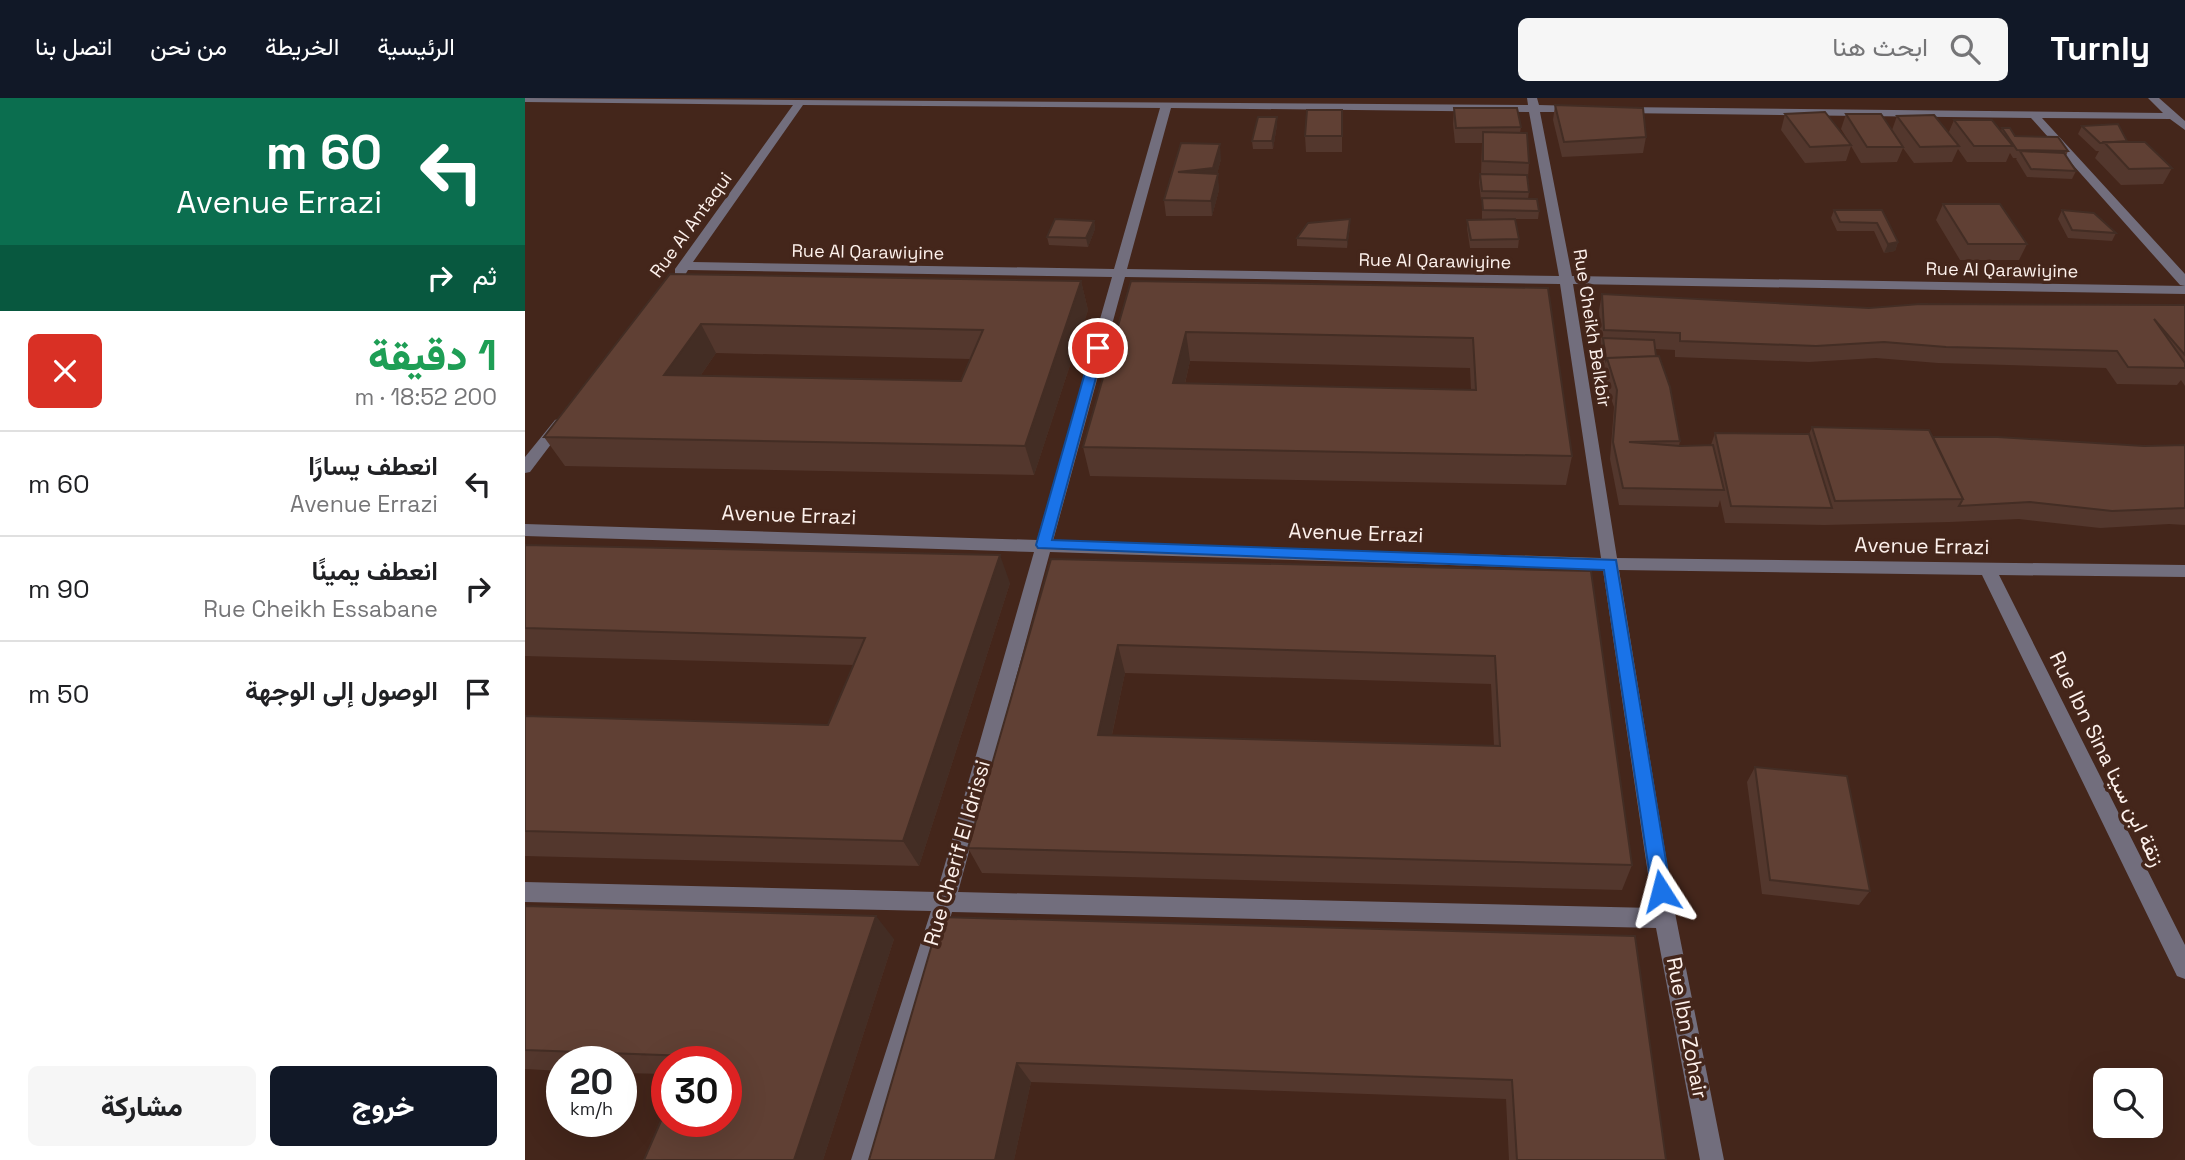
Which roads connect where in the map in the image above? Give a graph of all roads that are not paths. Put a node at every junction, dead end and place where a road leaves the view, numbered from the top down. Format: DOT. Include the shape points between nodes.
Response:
graph roads {
  1 [pos="2153,98"];
  2 [pos="525,99"];
  3 [pos="802,99"];
  4 [pos="1533,103"];
  5 [pos="1166,106"];
  6 [pos="1590,109"];
  7 [pos="1604,109"];
  8 [pos="2034,115"];
  9 [pos="2172,116"];
  10 [pos="2185,127"];
  11 [pos="685,266"];
  12 [pos="1118,274"];
  13 [pos="1566,281"];
  14 [pos="2185,282"];
  15 [pos="668,287"];
  16 [pos="2185,290"];
  17 [pos="568,414"];
  18 [pos="525,468"];
  19 [pos="525,530"];
  20 [pos="1043,545"];
  21 [pos="1611,564"];
  22 [pos="1988,570"];
  23 [pos="2185,571"];
  24 [pos="525,892"];
  25 [pos="945,901"];
  26 [pos="1665,918"];
  27 [pos="2185,968"];
  28 [pos="863,1160"];
  29 [pos="1712,1160"];
  1 -- 9 [label="street"];
  2 -- 3 [label="street"];
  3 -- 5 [label="street"];
  3 -- 11 [label="street, Rue Al Antaqui"];
  4 -- 5 [label="street"];
  4 -- 6 [label="street"];
  4 -- 13 [label="street, Rue Cheikh Belkbir"];
  5 -- 12 [label="street, Rue Cherif El Idrissi"];
  7 -- 8 [label="street"];
  8 -- 9 [label="street"];
  8 -- 14 [label="street"];
  9 -- 10 [label="street"];
  11 -- 12 [label="street, Rue Al Qarawiyine"];
  11 -- 15 [label="street, Rue Al Antaqui"];
  12 -- 13 [label="street, Rue Al Qarawiyine"];
  12 -- 20 [label="street, Rue Cherif El Idrissi"];
  13 -- 16 [label="street, Rue Al Qarawiyine"];
  13 -- 21 [label="street, Rue Cheikh Belkbir"];
  17 -- 18 [label="street"];
  19 -- 20 [label="street, Avenue Errazi"];
  20 -- 21 [label="street, Avenue Errazi"];
  20 -- 25 [label="street, Rue Cherif El Idrissi"];
  21 -- 22 [label="street, Avenue Errazi"];
  21 -- 26 [label="street, Rue Ibn Zohair"];
  22 -- 23 [label="street, Avenue Errazi"];
  22 -- 27 [label="street, Rue Ibn Sina زنقة ابن سينا"];
  24 -- 25 [label="street"];
  25 -- 26 [label="street"];
  25 -- 28 [label="street, Rue Cherif El Idrissi"];
  26 -- 29 [label="street, Rue Ibn Zohair"];
}
